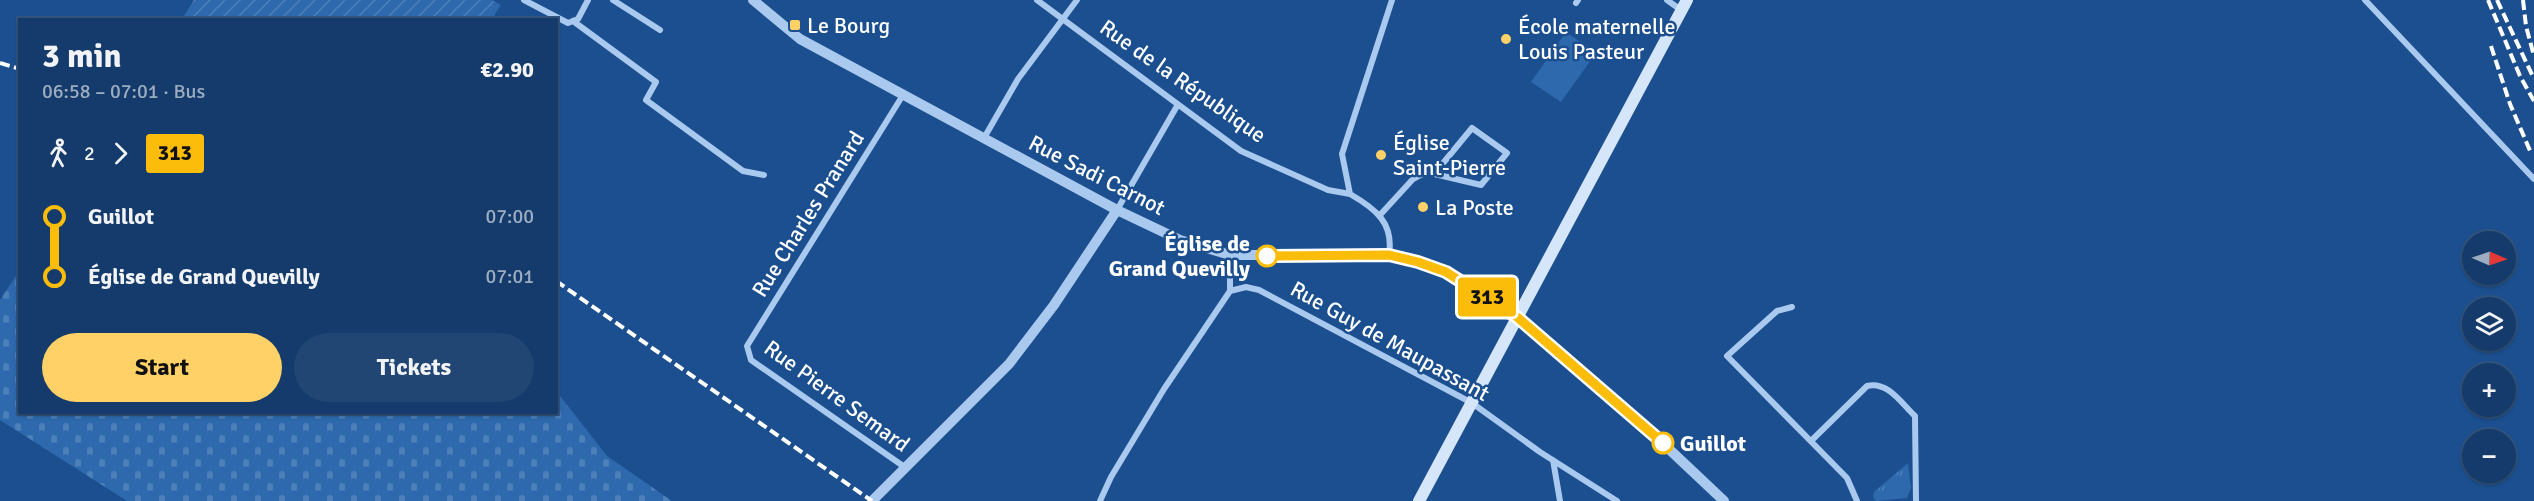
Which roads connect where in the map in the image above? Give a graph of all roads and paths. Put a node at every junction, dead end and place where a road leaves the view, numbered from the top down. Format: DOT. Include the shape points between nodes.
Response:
graph roads {
  1 [pos="524,0"];
  2 [pos="588,0"];
  3 [pos="613,0"];
  4 [pos="753,0"];
  5 [pos="1037,0"];
  6 [pos="1077,0"];
  7 [pos="1392,0"];
  8 [pos="1668,0"];
  9 [pos="2365,0"];
  10 [pos="1684,5"];
  11 [pos="1063,19"];
  12 [pos="573,21"];
  13 [pos="660,30"];
  14 [pos="903,95"];
  15 [pos="1177,106"];
  16 [pos="984,138"];
  17 [pos="1426,172"];
  18 [pos="764,175"];
  19 [pos="2534,179"];
  20 [pos="1350,194"];
  21 [pos="1118,210"];
  22 [pos="1380,215"];
  23 [pos="1230,255"];
  24 [pos="1389,255"];
  25 [pos="1230,291"];
  26 [pos="1792,307"];
  27 [pos="1517,317"];
  28 [pos="747,353"];
  29 [pos="1472,403"];
  30 [pos="1811,441"];
  31 [pos="1553,460"];
  32 [pos="906,468"];
  33 [pos="872,501"];
  34 [pos="1100,501"];
  35 [pos="1419,501"];
  36 [pos="1560,501"];
  37 [pos="1617,501"];
  38 [pos="1724,501"];
  39 [pos="1857,501"];
  40 [pos="1916,501"];
  1 -- 12 [label="street" via="568,23"];
  2 -- 12 [label="street"];
  3 -- 13 [label="street"];
  4 -- 14 [label="street, Rue Sadi Carnot" via="800,39"];
  5 -- 11 [label="street, Rue de la République"];
  6 -- 11 [label="street"];
  7 -- 20 [label="street" via="1342,154"];
  8 -- 10 [label="street"];
  9 -- 19 [label="street"];
  10 -- 27 [label="main road"];
  11 -- 15 [label="street, Rue de la République"];
  11 -- 16 [label="street" via="1018,79"];
  12 -- 18 [label="street" via="656,82 646,100 743,171"];
  14 -- 16 [label="street, Rue Sadi Carnot"];
  14 -- 28 [label="street, Rue Charles Pranard" via="747,346"];
  15 -- 20 [label="street, Rue de la République" via="1241,151 1328,190"];
  15 -- 21 [label="street"];
  16 -- 21 [label="street, Rue Sadi Carnot"];
  17 -- 17 [label="street" via="1444,162 1472,128 1507,153 1481,185"];
  17 -- 22 [label="street" via="1413,179"];
  20 -- 22 [label="street, Rue de la République"];
  21 -- 23 [label="street, Rue Sadi Carnot" via="1180,240"];
  21 -- 32 [label="street" via="1009,364"];
  22 -- 24 [label="street" via="1391,237"];
  23 -- 24 [label="street, Rue Sadi Carnot"];
  23 -- 25 [label="street"];
  24 -- 27 [label="street, Rue Sadi Carnot" via="1446,272"];
  25 -- 29 [label="street, Rue Guy de Maupassant" via="1246,287 1259,290"];
  25 -- 34 [label="street" via="1164,389"];
  26 -- 30 [label="street" via="1777,311 1727,356"];
  27 -- 29 [label="main road"];
  27 -- 38 [label="street"];
  28 -- 32 [label="street, Rue Pierre Semard" via="751,360"];
  29 -- 31 [label="street, Rue Guy de Maupassant"];
  29 -- 35 [label="main road"];
  30 -- 39 [label="street" via="1847,478"];
  30 -- 40 [label="street" via="1867,386 1885,387 1915,416"];
  31 -- 36 [label="street"];
  31 -- 37 [label="street, Rue Guy de Maupassant"];
  32 -- 33 [label="street"];
}
